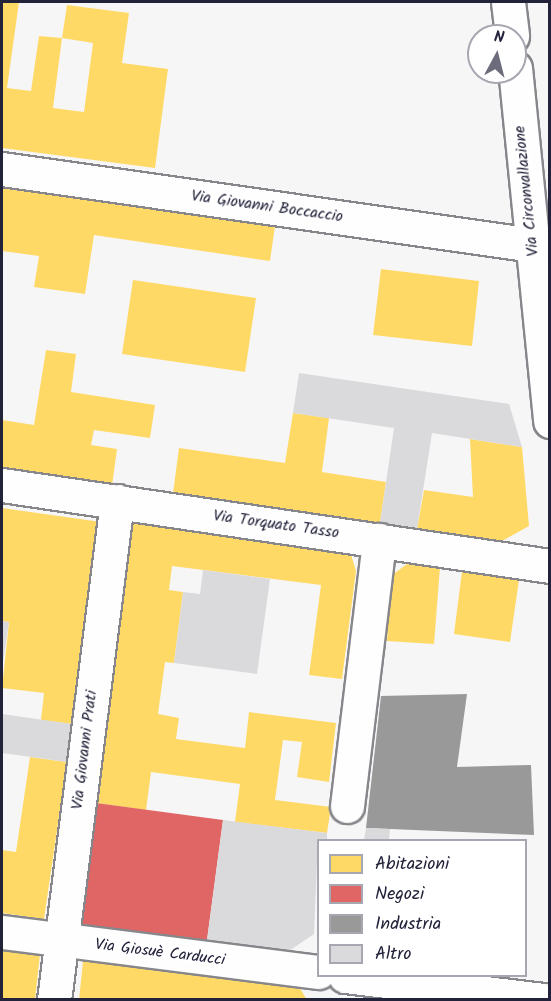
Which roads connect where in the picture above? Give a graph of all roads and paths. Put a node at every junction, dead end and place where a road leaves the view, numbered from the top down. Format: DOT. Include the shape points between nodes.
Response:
graph roads {
  1 [pos="508,2"];
  2 [pos="511,24"];
  3 [pos="517,84"];
  4 [pos="2,169"];
  5 [pos="533,245"];
  6 [pos="549,421"];
  7 [pos="2,485"];
  8 [pos="117,501"];
  9 [pos="379,540"];
  10 [pos="549,566"];
  11 [pos="347,806"];
  12 [pos="2,932"];
  13 [pos="60,940"];
  14 [pos="317,972"];
  15 [pos="362,977"];
  16 [pos="54,999"];
  17 [pos="543,999"];
  1 -- 2 [label="street"];
  3 -- 5 [label="street, Via Circonvallazione"];
  4 -- 5 [label="street, Via Giovanni Boccaccio"];
  5 -- 6 [label="street, Via Circonvallazione"];
  7 -- 8 [label="street, Via Torquato Tasso"];
  8 -- 9 [label="street, Via Torquato Tasso"];
  8 -- 13 [label="street, Via Giovanni Prati"];
  9 -- 10 [label="street, Via Torquato Tasso"];
  9 -- 11 [label="street"];
  12 -- 13 [label="street, Via Giosuè Carducci"];
  13 -- 14 [label="street, Via Giosuè Carducci"];
  13 -- 16 [label="street, Via Giovanni Prati"];
  15 -- 17 [label="street"];
}
